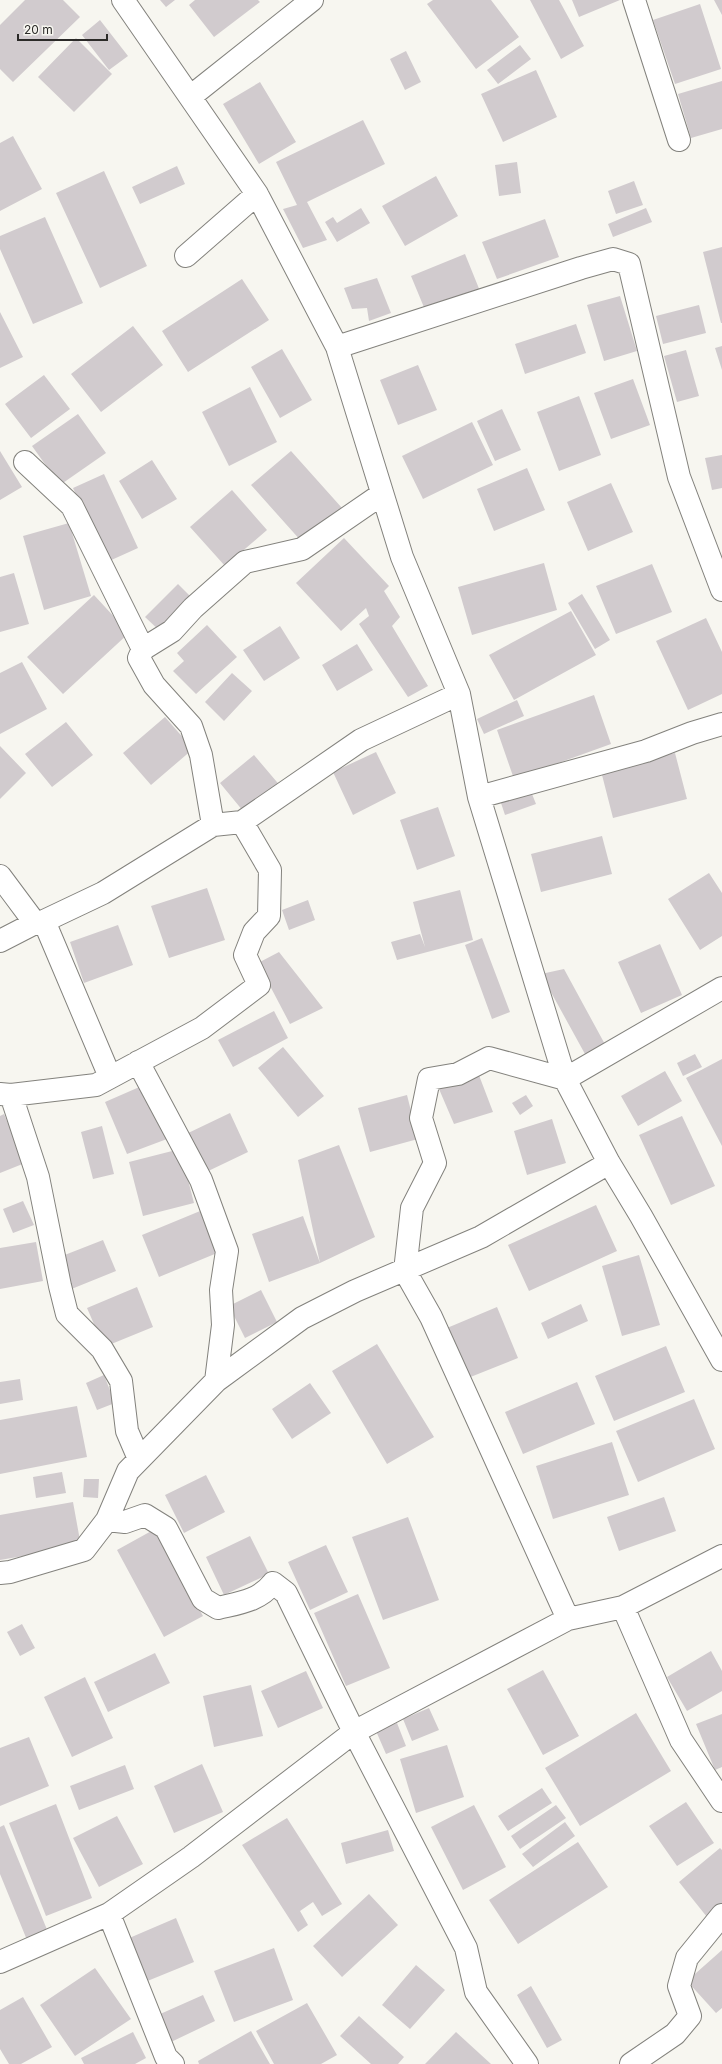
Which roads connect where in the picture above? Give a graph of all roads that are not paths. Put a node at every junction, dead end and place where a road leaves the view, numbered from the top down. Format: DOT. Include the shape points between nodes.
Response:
graph roads {
  1 [pos="123,0"];
  2 [pos="312,0"];
  3 [pos="634,0"];
  4 [pos="190,97"];
  5 [pos="678,140"];
  6 [pos="257,194"];
  7 [pos="186,256"];
  8 [pos="337,347"];
  9 [pos="25,462"];
  10 [pos="382,494"];
  11 [pos="722,590"];
  12 [pos="143,649"];
  13 [pos="459,694"];
  14 [pos="722,724"];
  15 [pos="480,797"];
  16 [pos="242,822"];
  17 [pos="213,825"];
  18 [pos="0,876"];
  19 [pos="39,922"];
  20 [pos="0,941"];
  21 [pos="722,988"];
  22 [pos="138,1062"];
  23 [pos="110,1077"];
  24 [pos="565,1079"];
  25 [pos="5,1095"];
  26 [pos="609,1163"];
  27 [pos="405,1271"];
  28 [pos="722,1360"];
  29 [pos="216,1381"];
  30 [pos="139,1459"];
  31 [pos="107,1520"];
  32 [pos="722,1556"];
  33 [pos="3,1570"];
  34 [pos="623,1607"];
  35 [pos="568,1619"];
  36 [pos="354,1732"];
  37 [pos="722,1801"];
  38 [pos="109,1914"];
  39 [pos="722,1915"];
  40 [pos="0,1962"];
  41 [pos="173,2064"];
  42 [pos="527,2064"];
  43 [pos="631,2064"];
  1 -- 4 [label="street"];
  2 -- 4 [label="street"];
  3 -- 5 [label="street"];
  4 -- 6 [label="street"];
  6 -- 7 [label="street"];
  6 -- 8 [label="street"];
  8 -- 10 [label="street"];
  8 -- 11 [label="street" via="581,268 613,259 629,264 679,477"];
  9 -- 12 [label="street" via="72,506"];
  10 -- 12 [label="street" via="302,549 245,562 193,608 172,631"];
  10 -- 13 [label="street" via="402,557"];
  12 -- 17 [label="street" via="140,658 154,686 191,726 201,755"];
  13 -- 15 [label="street"];
  13 -- 16 [label="street" via="361,740"];
  14 -- 15 [label="street" via="646,751"];
  15 -- 24 [label="street"];
  16 -- 17 [label="street"];
  16 -- 22 [label="street" via="270,870 269,916 254,932 245,955 259,985 202,1028"];
  17 -- 19 [label="street" via="103,893"];
  18 -- 19 [label="street"];
  19 -- 20 [label="street"];
  19 -- 23 [label="street"];
  21 -- 24 [label="street"];
  22 -- 23 [label="street"];
  22 -- 29 [label="street" via="201,1180 227,1251 221,1290 223,1325"];
  23 -- 25 [label="street" via="96,1085"];
  24 -- 26 [label="street"];
  24 -- 27 [label="street" via="489,1058 458,1074 429,1079 421,1118 435,1163 412,1208"];
  25 -- 30 [label="street" via="38,1176 67,1314 102,1349 121,1381 127,1431"];
  26 -- 27 [label="street" via="481,1237"];
  26 -- 28 [label="street"];
  27 -- 29 [label="street" via="355,1291 302,1318"];
  27 -- 35 [label="street" via="431,1317"];
  29 -- 30 [label="street"];
  30 -- 31 [label="street" via="128,1471"];
  31 -- 33 [label="street" via="84,1550"];
  31 -- 36 [label="street" via="125,1522 145,1515 166,1528 203,1600 218,1608 265,1593 273,1583 286,1593"];
  32 -- 34 [label="street"];
  34 -- 35 [label="street"];
  34 -- 37 [label="street" via="680,1740"];
  35 -- 36 [label="street"];
  36 -- 38 [label="street" via="191,1857"];
  36 -- 42 [label="street" via="466,1948 476,1992"];
  38 -- 40 [label="street"];
  38 -- 41 [label="street" via="166,2058"];
  39 -- 43 [label="street" via="687,1958 679,1986 690,2016 675,2034"];
}
